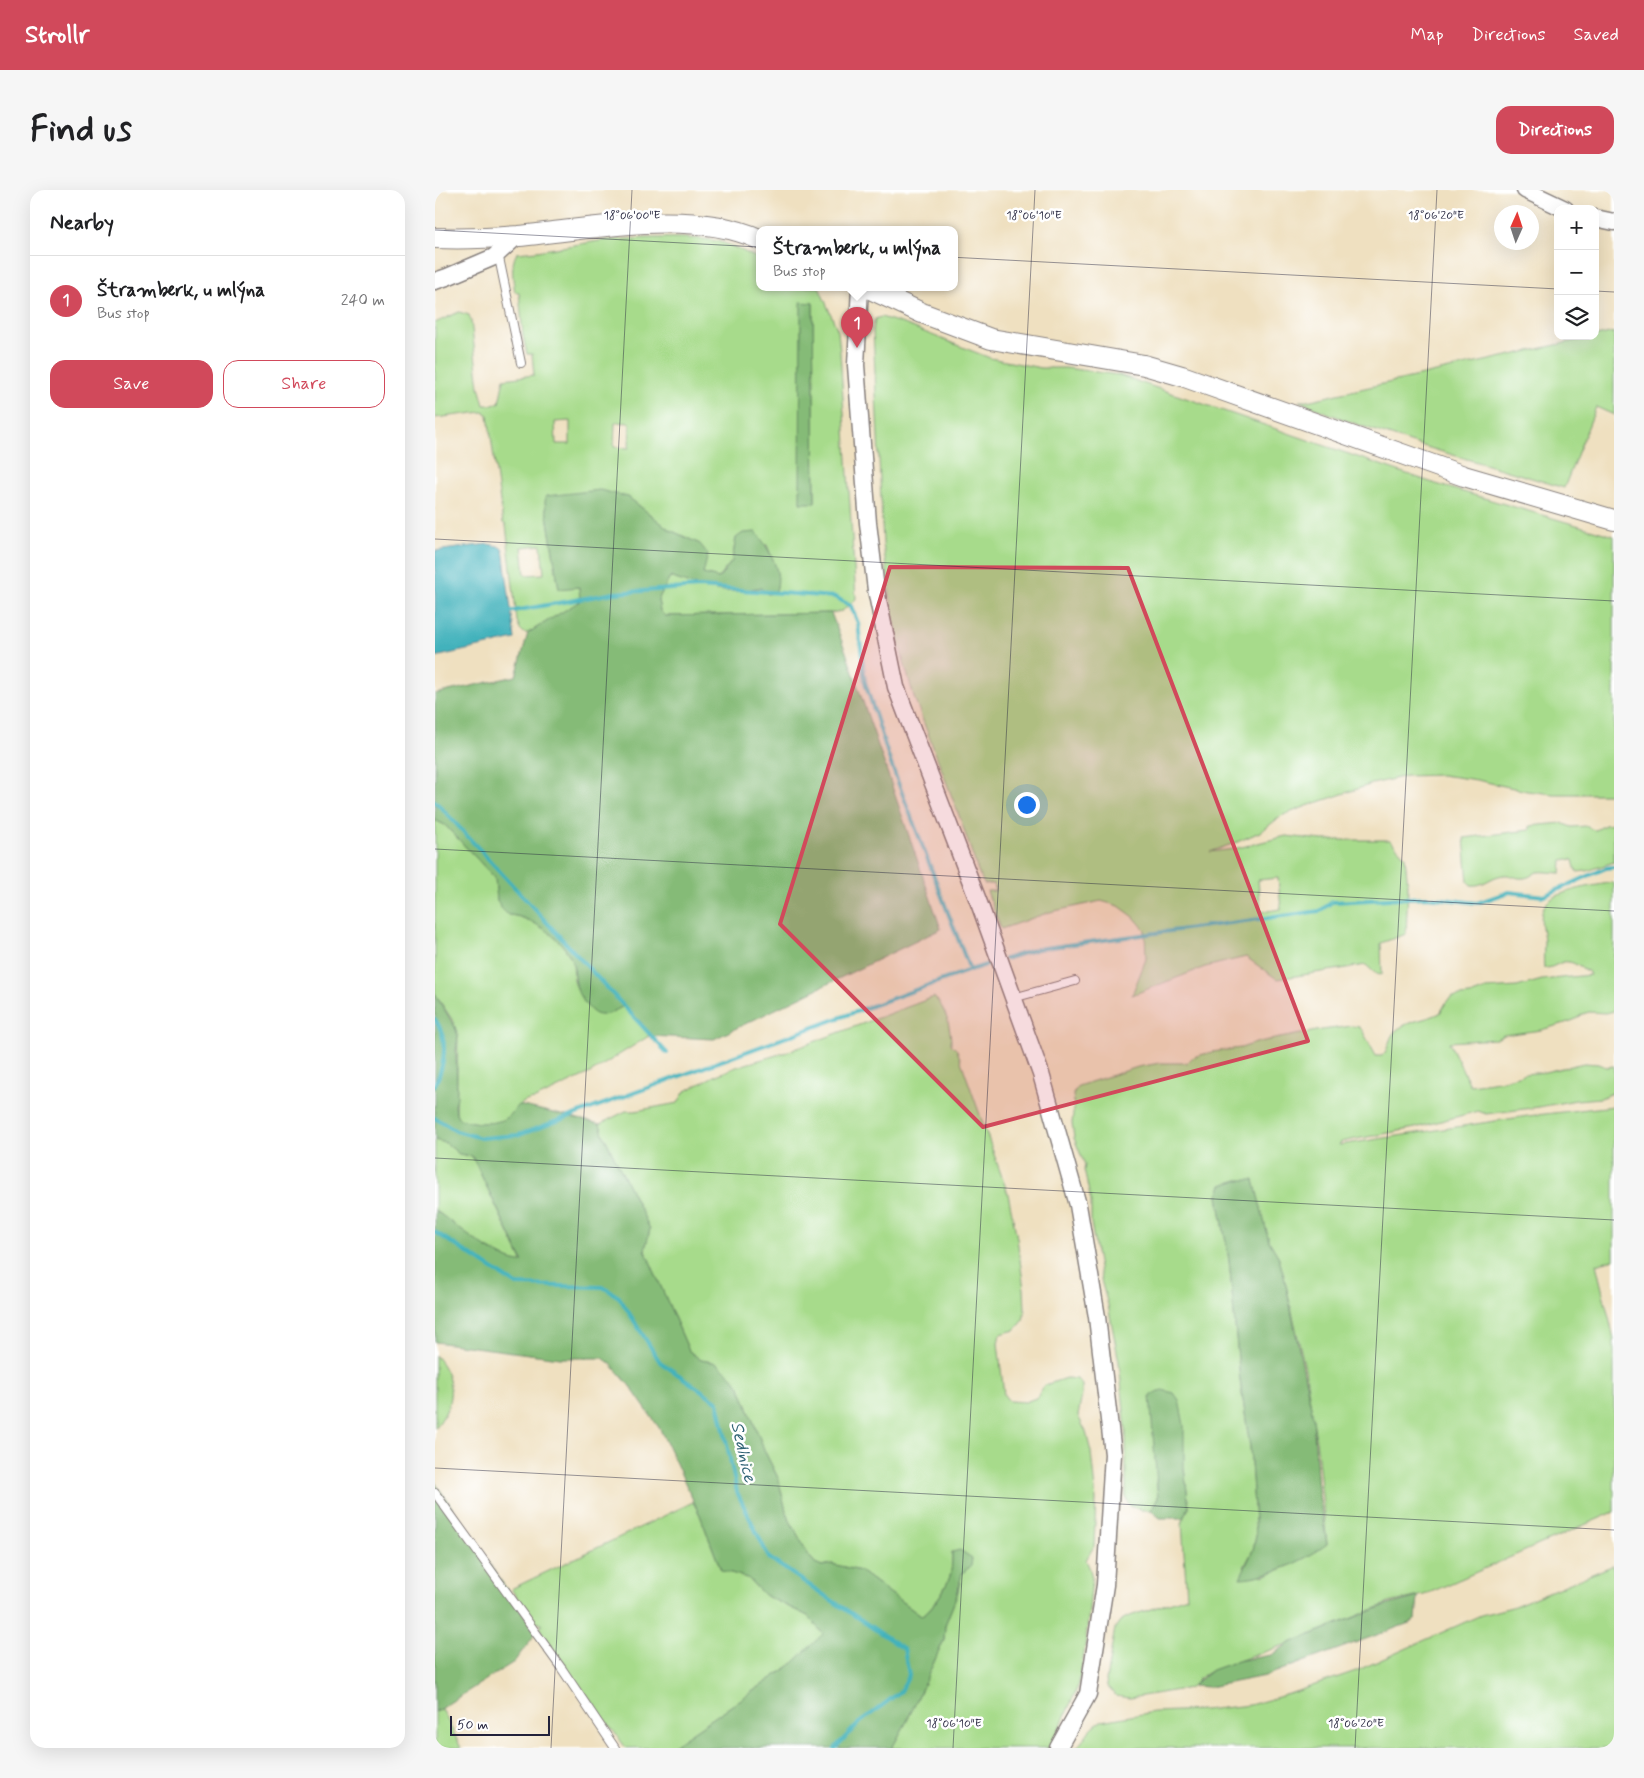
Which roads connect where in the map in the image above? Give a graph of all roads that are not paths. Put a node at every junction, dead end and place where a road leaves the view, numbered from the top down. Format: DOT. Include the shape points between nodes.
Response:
graph roads {
  1 [pos="1525,190"];
  2 [pos="1557,205"];
  3 [pos="1599,219"];
  4 [pos="1614,222"];
  5 [pos="517,236"];
  6 [pos="435,238"];
  7 [pos="756,238"];
  8 [pos="498,253"];
  9 [pos="435,281"];
  10 [pos="860,291"];
  11 [pos="874,291"];
  12 [pos="521,363"];
  13 [pos="1614,520"];
  14 [pos="1075,982"];
  15 [pos="1013,998"];
  16 [pos="435,1493"];
  17 [pos="615,1748"];
  18 [pos="1058,1748"];
  1 -- 2 [label="street"];
  3 -- 4 [label="street"];
  5 -- 6 [label="street"];
  5 -- 7 [label="street" via="668,223 731,230"];
  5 -- 8 [label="street"];
  8 -- 9 [label="street"];
  8 -- 12 [label="lane"];
  10 -- 15 [label="street" via="856,365 869,523 876,590 894,678"];
  11 -- 13 [label="street" via="922,314 991,339 1163,370 1464,476"];
  14 -- 15 [label="lane"];
  15 -- 18 [label="street" via="1041,1074 1078,1205 1097,1317 1113,1454 1105,1585 1088,1694"];
  16 -- 17 [label="lane"];
}
